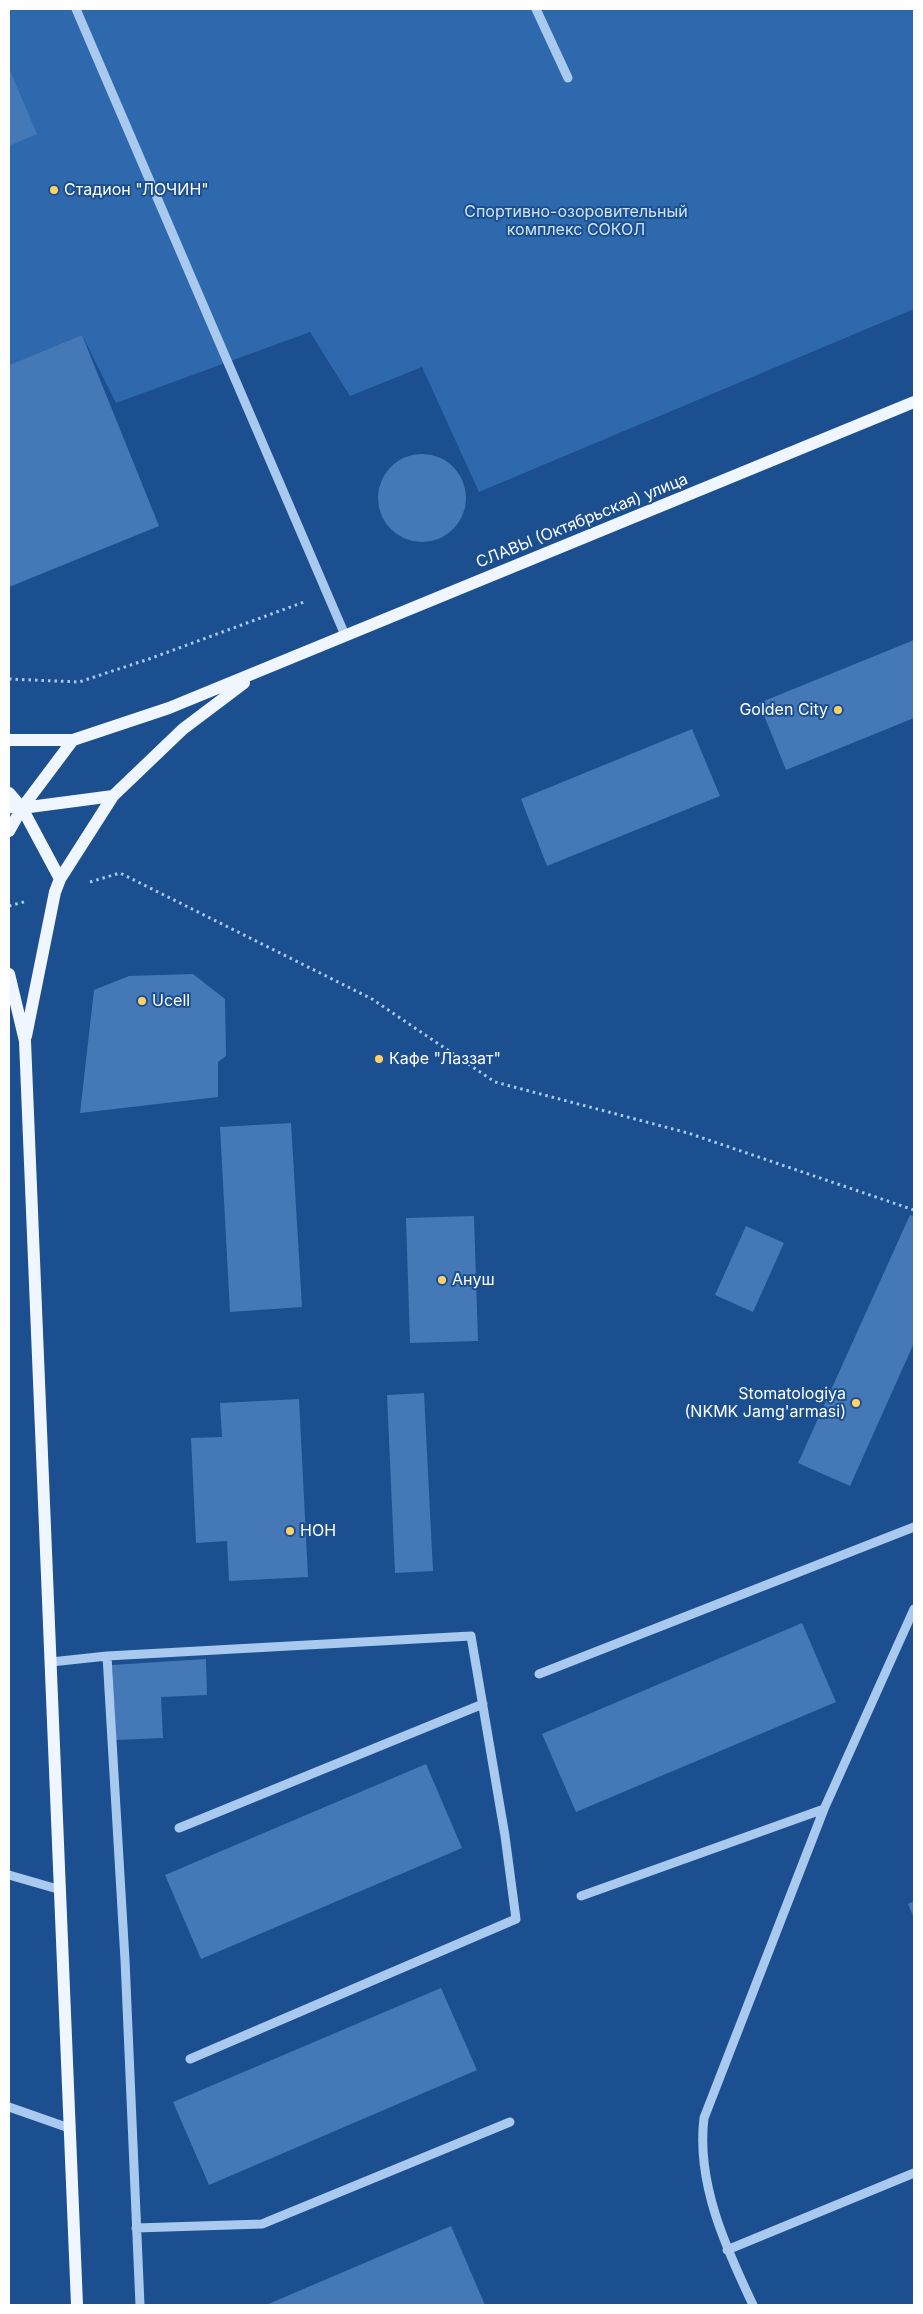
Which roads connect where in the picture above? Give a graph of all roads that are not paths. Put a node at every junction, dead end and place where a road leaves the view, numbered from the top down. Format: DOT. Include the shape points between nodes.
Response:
graph roads {
  1 [pos="76,9"];
  2 [pos="536,9"];
  3 [pos="568,78"];
  4 [pos="914,402"];
  5 [pos="346,635"];
  6 [pos="262,669"];
  7 [pos="9,740"];
  8 [pos="73,740"];
  9 [pos="9,793"];
  10 [pos="113,796"];
  11 [pos="15,808"];
  12 [pos="9,831"];
  13 [pos="60,879"];
  14 [pos="9,974"];
  15 [pos="25,1041"];
  16 [pos="914,1527"];
  17 [pos="914,1609"];
  18 [pos="107,1656"];
  19 [pos="51,1662"];
  20 [pos="539,1674"];
  21 [pos="484,1704"];
  22 [pos="824,1809"];
  23 [pos="180,1828"];
  24 [pos="9,1875"];
  25 [pos="60,1890"];
  26 [pos="581,1896"];
  27 [pos="190,2059"];
  28 [pos="9,2107"];
  29 [pos="510,2122"];
  30 [pos="69,2128"];
  31 [pos="914,2173"];
  32 [pos="136,2228"];
  33 [pos="727,2250"];
  34 [pos="77,2305"];
  35 [pos="140,2305"];
  36 [pos="753,2305"];
  1 -- 5 [label="street"];
  2 -- 3 [label="street"];
  4 -- 5 [label="main road, СЛАВЫ (Октябрьская) улица"];
  5 -- 6 [label="main road, СЛАВЫ (Октябрьская) улица"];
  6 -- 8 [label="main road" via="162,710"];
  6 -- 10 [label="main road" via="183,729"];
  7 -- 8 [label="main road"];
  8 -- 11 [label="main road"];
  9 -- 11 [label="main road"];
  10 -- 11 [label="main road"];
  10 -- 13 [label="main road"];
  11 -- 12 [label="main road"];
  11 -- 13 [label="main road"];
  13 -- 15 [label="main road"];
  14 -- 15 [label="main road"];
  15 -- 19 [label="main road"];
  16 -- 20 [label="street"];
  17 -- 22 [label="street"];
  18 -- 19 [label="street"];
  18 -- 21 [label="street" via="471,1636"];
  18 -- 32 [label="street" via="125,1960"];
  19 -- 25 [label="main road"];
  21 -- 23 [label="street"];
  21 -- 27 [label="street" via="516,1919"];
  22 -- 26 [label="street"];
  22 -- 33 [label="street" via="704,2118 703,2168"];
  24 -- 25 [label="street"];
  25 -- 30 [label="main road"];
  28 -- 30 [label="street"];
  29 -- 32 [label="street" via="262,2224"];
  30 -- 34 [label="main road"];
  31 -- 33 [label="street"];
  32 -- 35 [label="street"];
  33 -- 36 [label="street"];
}
